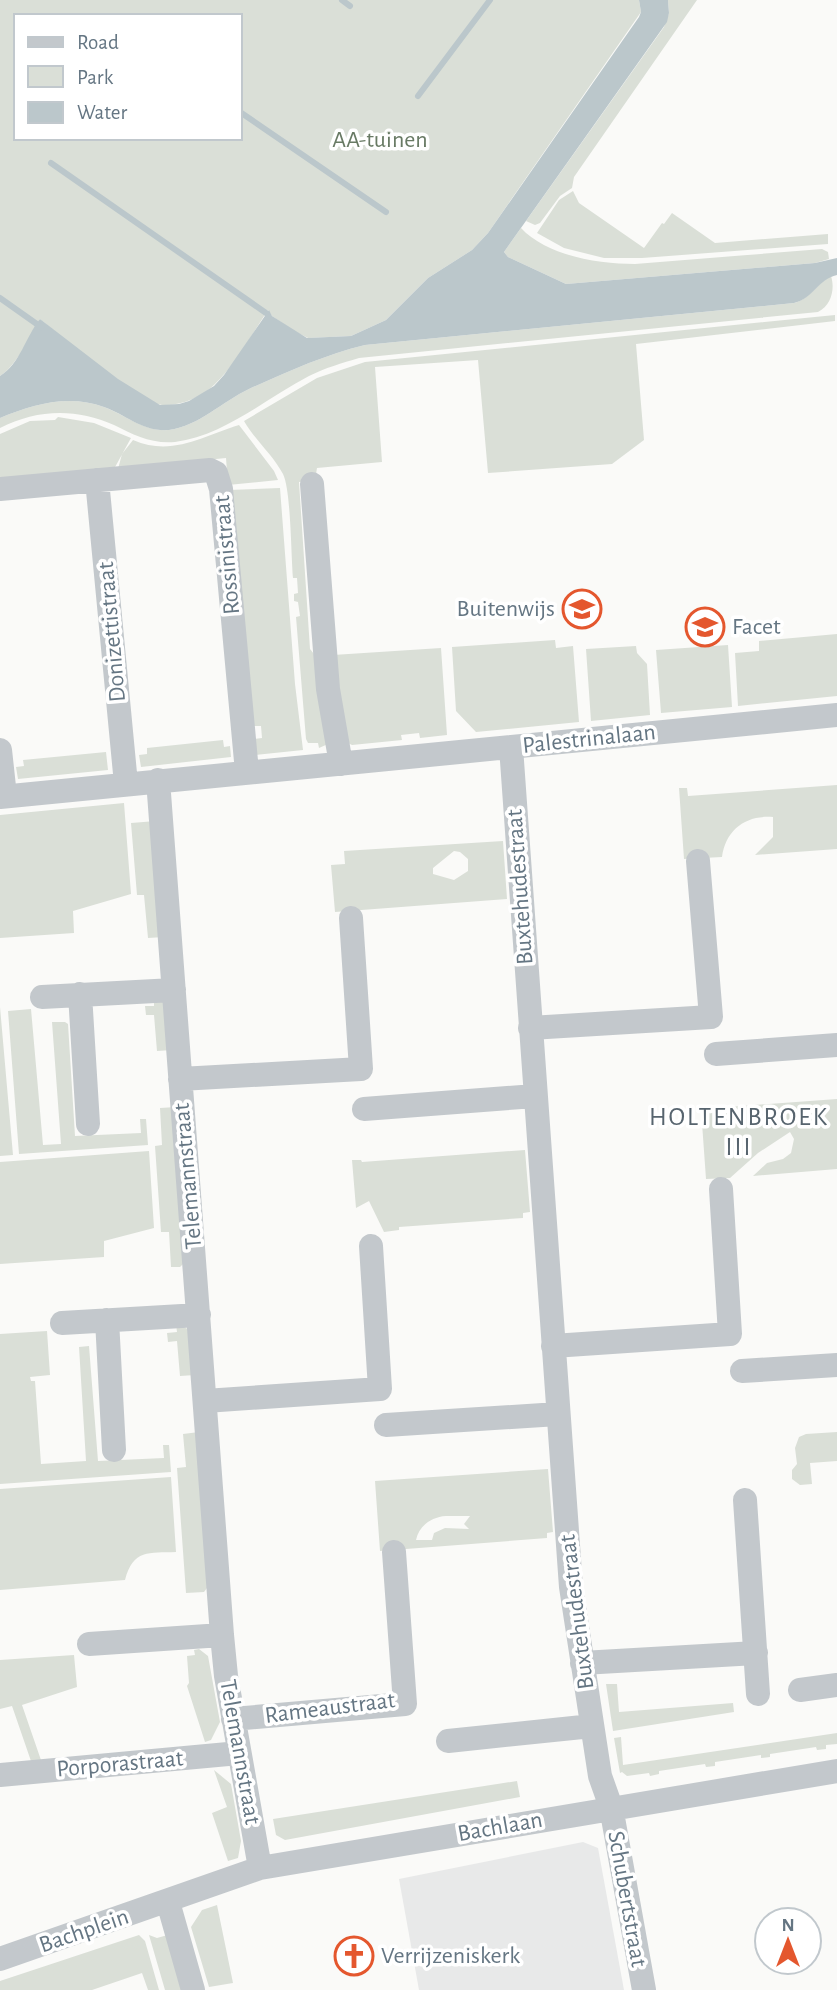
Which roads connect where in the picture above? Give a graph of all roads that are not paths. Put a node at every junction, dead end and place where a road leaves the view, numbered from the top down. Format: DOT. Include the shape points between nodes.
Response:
graph roads {
  1 [pos="97,480"];
  2 [pos="312,484"];
  3 [pos="0,489"];
  4 [pos="837,715"];
  5 [pos="511,747"];
  6 [pos="0,750"];
  7 [pos="341,764"];
  8 [pos="247,772"];
  9 [pos="158,780"];
  10 [pos="126,783"];
  11 [pos="2,797"];
  12 [pos="698,861"];
  13 [pos="351,918"];
  14 [pos="174,990"];
  15 [pos="80,994"];
  16 [pos="42,997"];
  17 [pos="530,1028"];
  18 [pos="837,1045"];
  19 [pos="716,1054"];
  20 [pos="180,1079"];
  21 [pos="535,1096"];
  22 [pos="364,1109"];
  23 [pos="89,1124"];
  24 [pos="721,1189"];
  25 [pos="371,1247"];
  26 [pos="199,1315"];
  27 [pos="107,1320"];
  28 [pos="62,1323"];
  29 [pos="553,1346"];
  30 [pos="837,1365"];
  31 [pos="741,1371"];
  32 [pos="205,1401"];
  33 [pos="558,1414"];
  34 [pos="386,1425"];
  35 [pos="114,1450"];
  36 [pos="745,1500"];
  37 [pos="394,1552"];
  38 [pos="222,1635"];
  39 [pos="89,1644"];
  40 [pos="756,1653"];
  41 [pos="582,1663"];
  42 [pos="837,1685"];
  43 [pos="800,1690"];
  44 [pos="758,1695"];
  45 [pos="233,1719"];
  46 [pos="592,1726"];
  47 [pos="448,1741"];
  48 [pos="239,1753"];
  49 [pos="837,1771"];
  50 [pos="0,1775"];
  51 [pos="611,1807"];
  52 [pos="260,1868"];
  53 [pos="168,1902"];
  54 [pos="0,1959"];
  55 [pos="192,1990"];
  56 [pos="644,1990"];
  1 -- 3 [label="street, Rossinistraat"];
  1 -- 8 [label="street, Rossinistraat" via="210,470 220,479"];
  1 -- 10 [label="street, Donizettistraat"];
  2 -- 7 [label="street" via="328,689"];
  4 -- 5 [label="street, Palestrinalaan"];
  5 -- 7 [label="street, Palestrinalaan"];
  5 -- 17 [label="street, Buxtehudestraat"];
  6 -- 11 [label="street"];
  7 -- 8 [label="street, Palestrinalaan"];
  8 -- 9 [label="street, Palestrinalaan"];
  9 -- 10 [label="street, Palestrinalaan"];
  9 -- 14 [label="street, Telemannstraat"];
  10 -- 11 [label="street, Palestrinalaan"];
  12 -- 17 [label="street" via="711,1017"];
  13 -- 20 [label="street, Telemannstraat" via="361,1069"];
  14 -- 15 [label="street"];
  14 -- 20 [label="street, Telemannstraat"];
  15 -- 16 [label="street"];
  15 -- 23 [label="street"];
  17 -- 21 [label="street, Buxtehudestraat"];
  18 -- 19 [label="street"];
  20 -- 26 [label="street, Telemannstraat"];
  21 -- 22 [label="street"];
  21 -- 29 [label="street, Buxtehudestraat"];
  24 -- 29 [label="street" via="730,1334"];
  25 -- 32 [label="street" via="380,1389"];
  26 -- 27 [label="street"];
  26 -- 32 [label="street, Telemannstraat"];
  27 -- 28 [label="street"];
  27 -- 35 [label="street"];
  29 -- 33 [label="street, Buxtehudestraat"];
  30 -- 31 [label="street"];
  32 -- 38 [label="street, Telemannstraat"];
  33 -- 34 [label="street"];
  33 -- 41 [label="street, Buxtehudestraat" via="571,1587"];
  36 -- 40 [label="street"];
  37 -- 45 [label="street, Rameaustraat" via="405,1704"];
  38 -- 39 [label="street"];
  38 -- 45 [label="street, Telemannstraat"];
  40 -- 41 [label="street"];
  40 -- 44 [label="street"];
  41 -- 46 [label="street, Buxtehudestraat"];
  42 -- 43 [label="street"];
  45 -- 48 [label="street, Telemannstraat"];
  46 -- 47 [label="street"];
  46 -- 51 [label="street, Buxtehudestraat" via="600,1776"];
  48 -- 50 [label="street, Porporastraat"];
  48 -- 52 [label="street, Telemannstraat"];
  49 -- 51 [label="street, Bachlaan"];
  51 -- 52 [label="street, Bachlaan"];
  51 -- 56 [label="street, Schubertstraat"];
  52 -- 53 [label="street, Bachlaan"];
  53 -- 54 [label="street, Bachplein"];
  53 -- 55 [label="street"];
}
